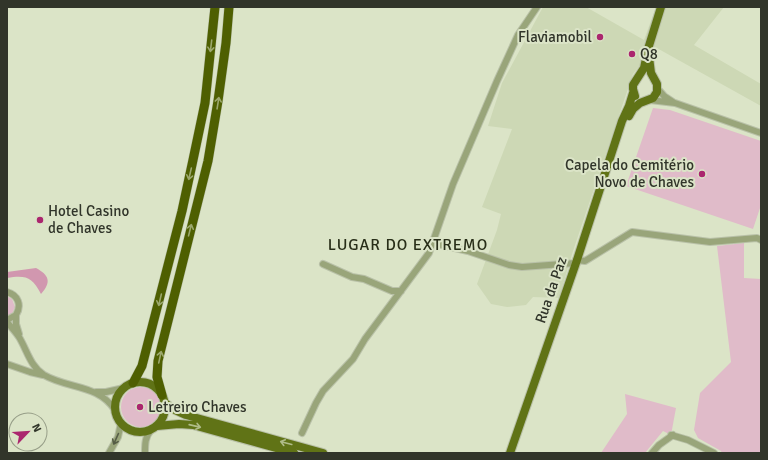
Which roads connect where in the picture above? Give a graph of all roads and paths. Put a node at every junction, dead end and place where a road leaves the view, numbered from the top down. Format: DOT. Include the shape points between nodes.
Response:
graph roads {
  1 [pos="215,7"];
  2 [pos="229,7"];
  3 [pos="537,7"];
  4 [pos="661,7"];
  5 [pos="648,49"];
  6 [pos="638,79"];
  7 [pos="656,85"];
  8 [pos="633,93"];
  9 [pos="647,101"];
  10 [pos="675,103"];
  11 [pos="761,133"];
  12 [pos="617,135"];
  13 [pos="761,240"];
  14 [pos="433,243"];
  15 [pos="576,262"];
  16 [pos="323,264"];
  17 [pos="401,291"];
  18 [pos="7,292"];
  19 [pos="16,315"];
  20 [pos="7,321"];
  21 [pos="19,338"];
  22 [pos="7,364"];
  23 [pos="44,375"];
  24 [pos="134,383"];
  25 [pos="124,388"];
  26 [pos="92,392"];
  27 [pos="164,399"];
  28 [pos="115,410"];
  29 [pos="121,423"];
  30 [pos="154,428"];
  31 [pos="302,433"];
  32 [pos="109,453"];
  33 [pos="145,453"];
  34 [pos="294,453"];
  35 [pos="324,453"];
  36 [pos="510,453"];
  37 [pos="652,453"];
  38 [pos="714,453"];
  1 -- 24 [label="highway, one-way" via="204,103 193,160 144,359"];
  27 -- 2 [label="highway, one-way" via="157,377 158,361 208,161"];
  3 -- 14 [label="street" via="518,34 506,61 453,184"];
  4 -- 5 [label="main road"];
  5 -- 6 [label="main road" via="644,68"];
  5 -- 7 [label="main road" via="651,73"];
  6 -- 7 [label="main road" via="646,76"];
  6 -- 8 [label="main road" via="633,85"];
  7 -- 9 [label="main road" via="656,95"];
  7 -- 10 [label="street" via="664,96"];
  8 -- 9 [label="main road" via="635,97"];
  8 -- 12 [label="main road"];
  9 -- 10 [label="street"];
  9 -- 12 [label="main road" via="633,109"];
  10 -- 11 [label="street"];
  12 -- 15 [label="main road, Rua da Paz"];
  13 -- 15 [label="street" via="757,238 710,242 632,232 585,261"];
  14 -- 15 [label="street" via="522,267"];
  14 -- 17 [label="street" via="429,253"];
  15 -- 36 [label="main road, Rua da Paz"];
  16 -- 17 [label="street" via="352,278 364,279 392,291"];
  17 -- 31 [label="street" via="353,359 323,390"];
  18 -- 19 [label="street" via="14,295 18,301 19,310"];
  19 -- 20 [label="street"];
  19 -- 21 [label="street"];
  20 -- 21 [label="street"];
  21 -- 23 [label="street" via="35,367"];
  22 -- 23 [label="street"];
  23 -- 26 [label="street"];
  24 -- 25 [label="main road"];
  24 -- 27 [label="main road" via="152,385"];
  25 -- 26 [label="street"];
  25 -- 28 [label="main road" via="117,397"];
  26 -- 28 [label="street" via="105,397"];
  27 -- 30 [label="main road" via="165,413"];
  35 -- 27 [label="main road, one-way" via="186,415 175,410"];
  28 -- 29 [label="main road"];
  29 -- 30 [label="main road" via="137,432"];
  29 -- 32 [label="street, one-way" via="118,437"];
  30 -- 33 [label="street" via="147,435"];
  30 -- 34 [label="main road, one-way" via="178,424 193,425"];
  37 -- 38 [label="street" via="672,435"];
}
